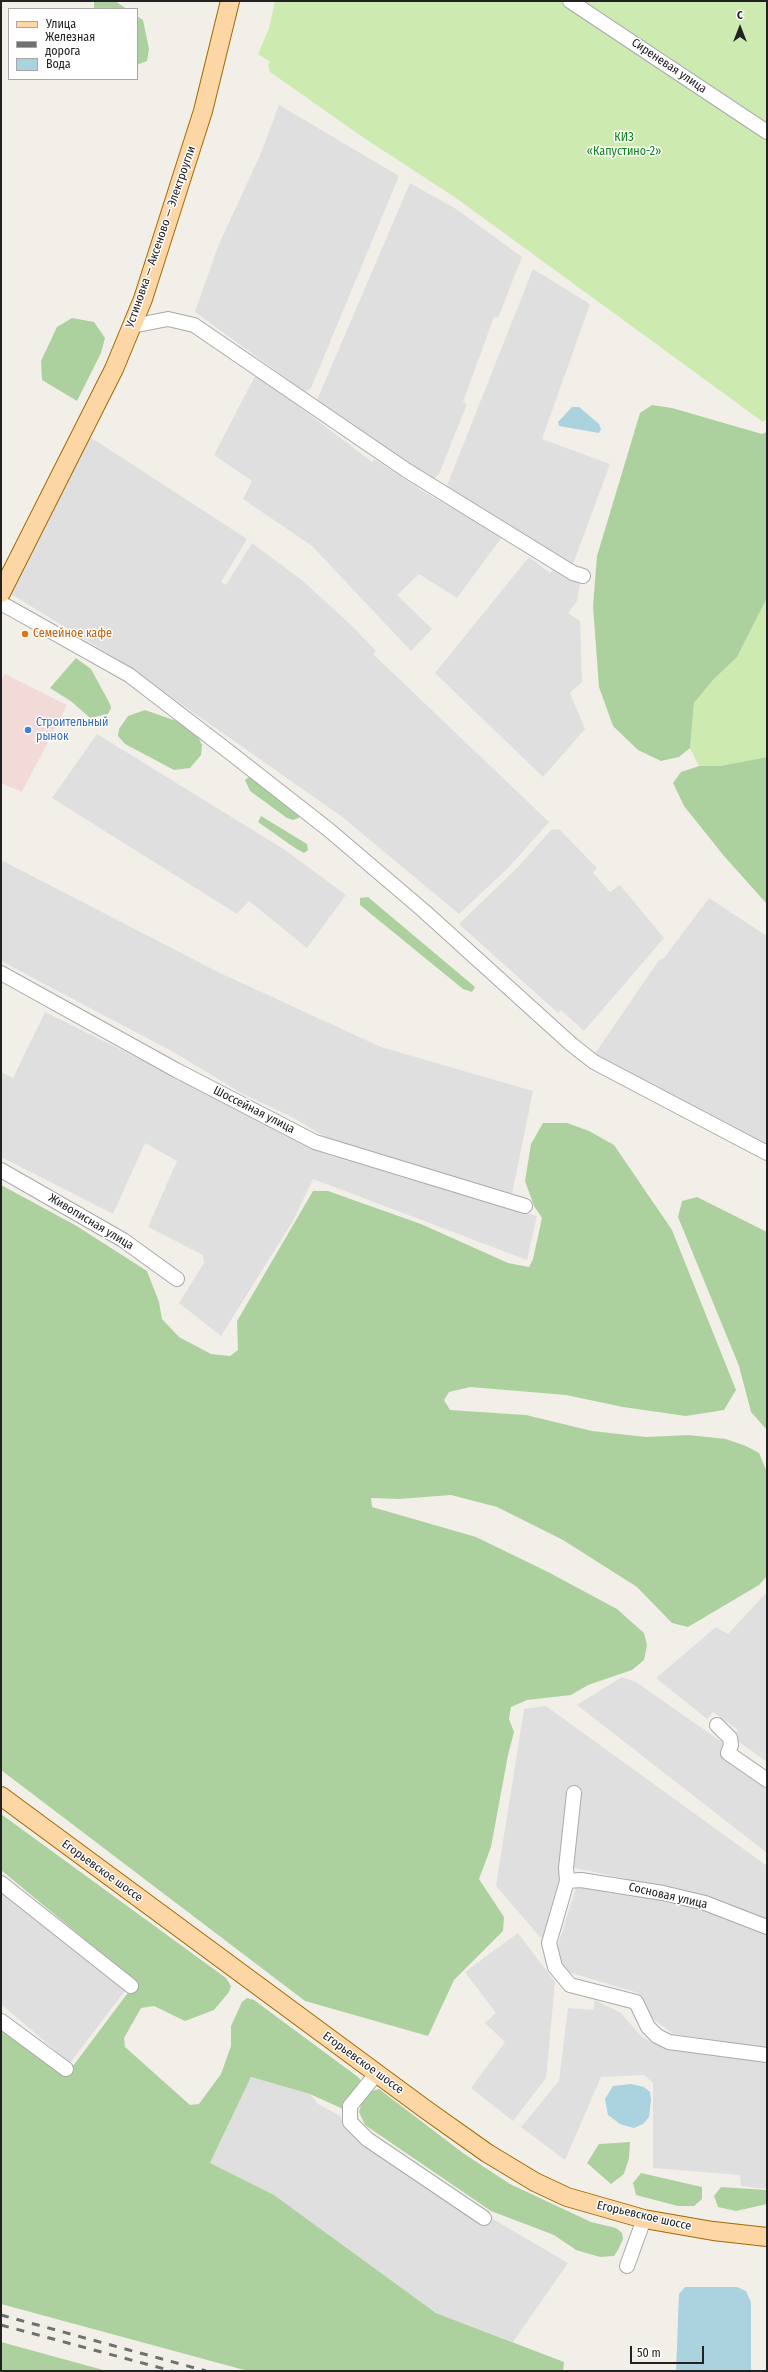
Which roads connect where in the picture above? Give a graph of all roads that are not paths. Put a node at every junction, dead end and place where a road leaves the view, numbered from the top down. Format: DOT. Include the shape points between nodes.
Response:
graph roads {
  1 [pos="230,1"];
  2 [pos="570,1"];
  3 [pos="767,132"];
  4 [pos="132,326"];
  5 [pos="583,576"];
  6 [pos="2,587"];
  7 [pos="1,603"];
  8 [pos="1,974"];
  9 [pos="767,1153"];
  10 [pos="1,1170"];
  11 [pos="525,1206"];
  12 [pos="177,1279"];
  13 [pos="717,1725"];
  14 [pos="767,1780"];
  15 [pos="574,1793"];
  16 [pos="1,1796"];
  17 [pos="567,1882"];
  18 [pos="1,1883"];
  19 [pos="767,1927"];
  20 [pos="131,1986"];
  21 [pos="1,2021"];
  22 [pos="767,2055"];
  23 [pos="66,2069"];
  24 [pos="378,2073"];
  25 [pos="484,2218"];
  26 [pos="644,2219"];
  27 [pos="767,2237"];
  28 [pos="627,2266"];
  1 -- 4 [label="main road, Устиновка — Аксеново — Электроугли" via="202,111 143,299"];
  2 -- 3 [label="street, Сиреневая улица"];
  4 -- 5 [label="street" via="168,319 194,324 406,470 573,573"];
  4 -- 6 [label="main road, Устиновка — Аксеново — Электроугли" via="114,369"];
  7 -- 9 [label="street" via="129,675 228,751 329,830 406,895 594,1062"];
  8 -- 11 [label="street, Шоссейная улица" via="176,1070 315,1142"];
  10 -- 12 [label="street, Живописная улица" via="123,1240"];
  13 -- 14 [label="street" via="730,1738 732,1745 728,1753"];
  15 -- 17 [label="street" via="566,1868"];
  16 -- 24 [label="main road, Егорьевское шоссе"];
  17 -- 19 [label="street, Сосновая улица" via="581,1880 663,1893 705,1903"];
  17 -- 22 [label="street" via="549,1943 555,1967 570,1984 636,2002 648,2027 657,2036 669,2042"];
  18 -- 20 [label="street"];
  21 -- 23 [label="street"];
  24 -- 25 [label="street" via="350,2106 350,2122 367,2139"];
  24 -- 26 [label="main road, Егорьевское шоссе" via="487,2153 534,2182 567,2197"];
  26 -- 27 [label="main road, Егорьевское шоссе"];
  26 -- 28 [label="street"];
}
